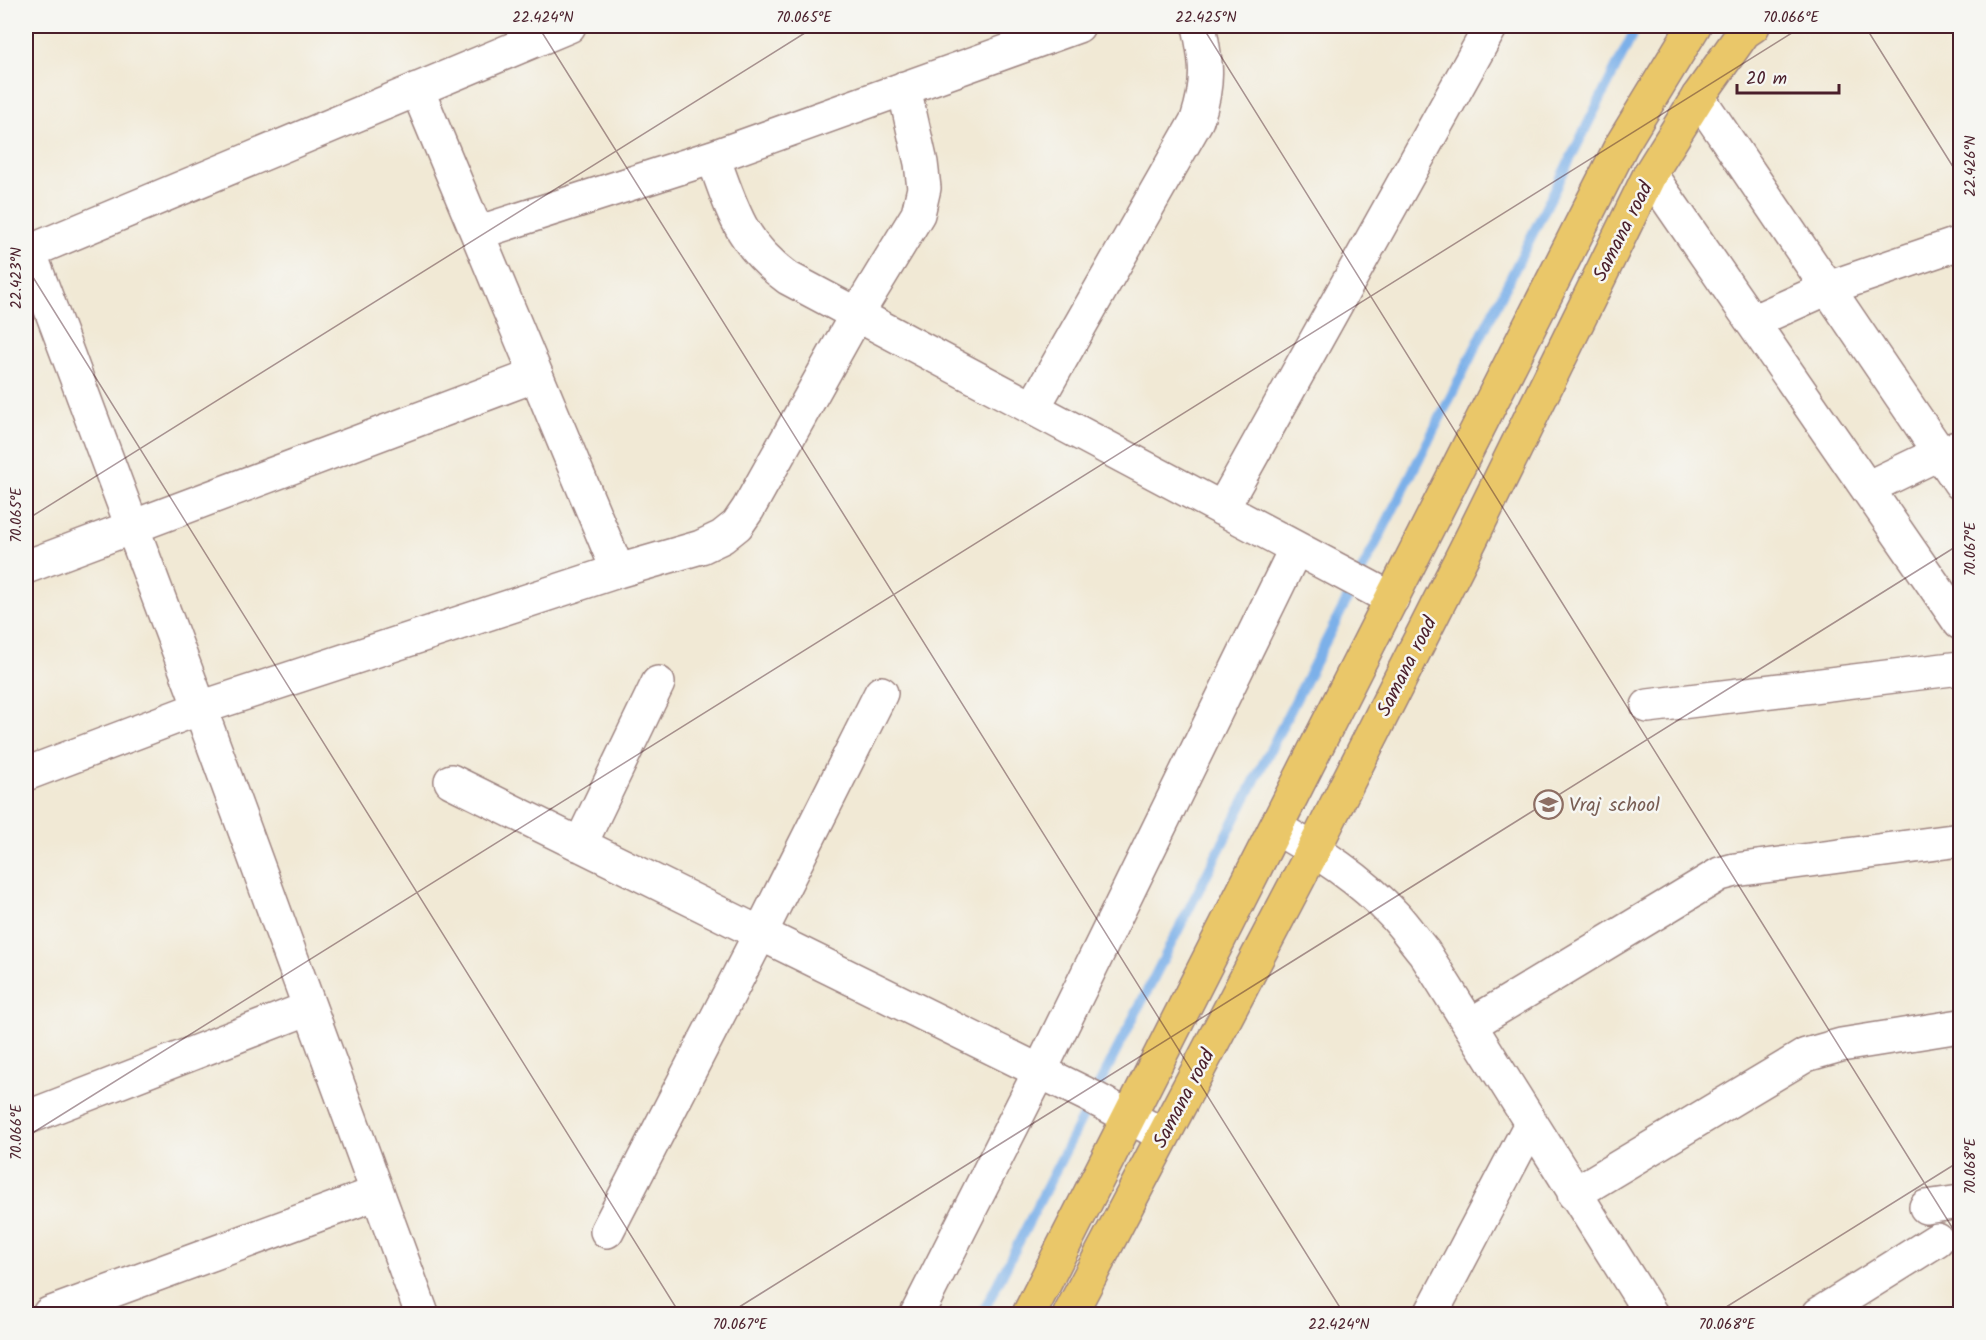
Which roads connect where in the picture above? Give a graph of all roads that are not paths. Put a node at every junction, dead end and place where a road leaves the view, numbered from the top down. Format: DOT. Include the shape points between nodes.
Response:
graph roads {
  1 [pos="569,26"];
  2 [pos="1078,26"];
  3 [pos="1199,26"];
  4 [pos="1491,26"];
  5 [pos="1694,26"];
  6 [pos="1753,26"];
  7 [pos="417,88"];
  8 [pos="904,88"];
  9 [pos="1698,97"];
  10 [pos="713,157"];
  11 [pos="1650,174"];
  12 [pos="477,233"];
  13 [pos="1960,243"];
  14 [pos="27,252"];
  15 [pos="1828,288"];
  16 [pos="857,314"];
  17 [pos="1752,322"];
  18 [pos="536,375"];
  19 [pos="1033,408"];
  20 [pos="1950,450"];
  21 [pos="1960,483"];
  22 [pos="1867,488"];
  23 [pos="1222,509"];
  24 [pos="133,528"];
  25 [pos="1296,548"];
  26 [pos="26,567"];
  27 [pos="618,571"];
  28 [pos="1392,599"];
  29 [pos="1960,623"];
  30 [pos="1960,668"];
  31 [pos="658,683"];
  32 [pos="881,693"];
  33 [pos="1648,706"];
  34 [pos="200,708"];
  35 [pos="26,774"];
  36 [pos="451,781"];
  37 [pos="1276,828"];
  38 [pos="1960,840"];
  39 [pos="580,845"];
  40 [pos="1314,849"];
  41 [pos="760,934"];
  42 [pos="309,1008"];
  43 [pos="1470,1025"];
  44 [pos="1960,1026"];
  45 [pos="1065,1084"];
  46 [pos="1129,1117"];
  47 [pos="26,1118"];
  48 [pos="1531,1124"];
  49 [pos="1164,1135"];
  50 [pos="377,1193"];
  51 [pos="1574,1194"];
  52 [pos="1960,1202"];
  53 [pos="1926,1207"];
  54 [pos="607,1231"];
  55 [pos="1937,1240"];
  56 [pos="49,1314"];
  57 [pos="422,1314"];
  58 [pos="917,1314"];
  59 [pos="1029,1314"];
  60 [pos="1070,1314"];
  61 [pos="1431,1314"];
  62 [pos="1651,1314"];
  63 [pos="1819,1314"];
  1 -- 7 [label="street"];
  2 -- 8 [label="street"];
  3 -- 19 [label="street" via="1206,71 1205,95 1197,120"];
  4 -- 23 [label="street"];
  5 -- 28 [label="main road, Samana road" via="1621,146"];
  6 -- 9 [label="main road, Samana road" via="1744,32"];
  7 -- 12 [label="street"];
  7 -- 14 [label="street"];
  8 -- 10 [label="street"];
  8 -- 16 [label="street" via="924,188 918,214"];
  9 -- 11 [label="main road, Samana road"];
  9 -- 15 [label="street"];
  10 -- 12 [label="street"];
  10 -- 16 [label="street" via="737,222 753,247 788,278"];
  11 -- 17 [label="street"];
  11 -- 40 [label="main road, Samana road"];
  12 -- 18 [label="street"];
  13 -- 15 [label="street"];
  14 -- 24 [label="street"];
  15 -- 17 [label="street"];
  15 -- 20 [label="street"];
  16 -- 19 [label="street"];
  16 -- 27 [label="street" via="737,525 701,547"];
  17 -- 22 [label="street"];
  18 -- 24 [label="street"];
  18 -- 27 [label="street"];
  19 -- 23 [label="street"];
  20 -- 21 [label="street"];
  20 -- 22 [label="street"];
  22 -- 29 [label="street"];
  23 -- 25 [label="street"];
  24 -- 26 [label="street"];
  24 -- 34 [label="street"];
  25 -- 28 [label="street"];
  25 -- 45 [label="street"];
  27 -- 34 [label="street"];
  28 -- 37 [label="main road, Samana road"];
  30 -- 33 [label="street"];
  31 -- 39 [label="street"];
  32 -- 41 [label="street"];
  34 -- 35 [label="street"];
  34 -- 42 [label="street"];
  36 -- 39 [label="street"];
  37 -- 40 [label="street"];
  37 -- 46 [label="main road, Samana road"];
  38 -- 43 [label="street" via="1720,874"];
  39 -- 41 [label="street"];
  40 -- 43 [label="street" via="1357,880 1395,916 1424,952"];
  40 -- 49 [label="main road, Samana road"];
  41 -- 45 [label="street"];
  41 -- 54 [label="street"];
  42 -- 47 [label="street"];
  42 -- 50 [label="street"];
  43 -- 48 [label="street"];
  44 -- 51 [label="street" via="1841,1045 1806,1055"];
  45 -- 46 [label="street"];
  45 -- 58 [label="street"];
  46 -- 49 [label="street"];
  46 -- 59 [label="main road, Samana road"];
  48 -- 51 [label="street"];
  48 -- 61 [label="street"];
  49 -- 60 [label="main road, Samana road"];
  50 -- 56 [label="street"];
  50 -- 57 [label="street"];
  51 -- 62 [label="street"];
  52 -- 53 [label="street"];
  55 -- 63 [label="street"];
}
